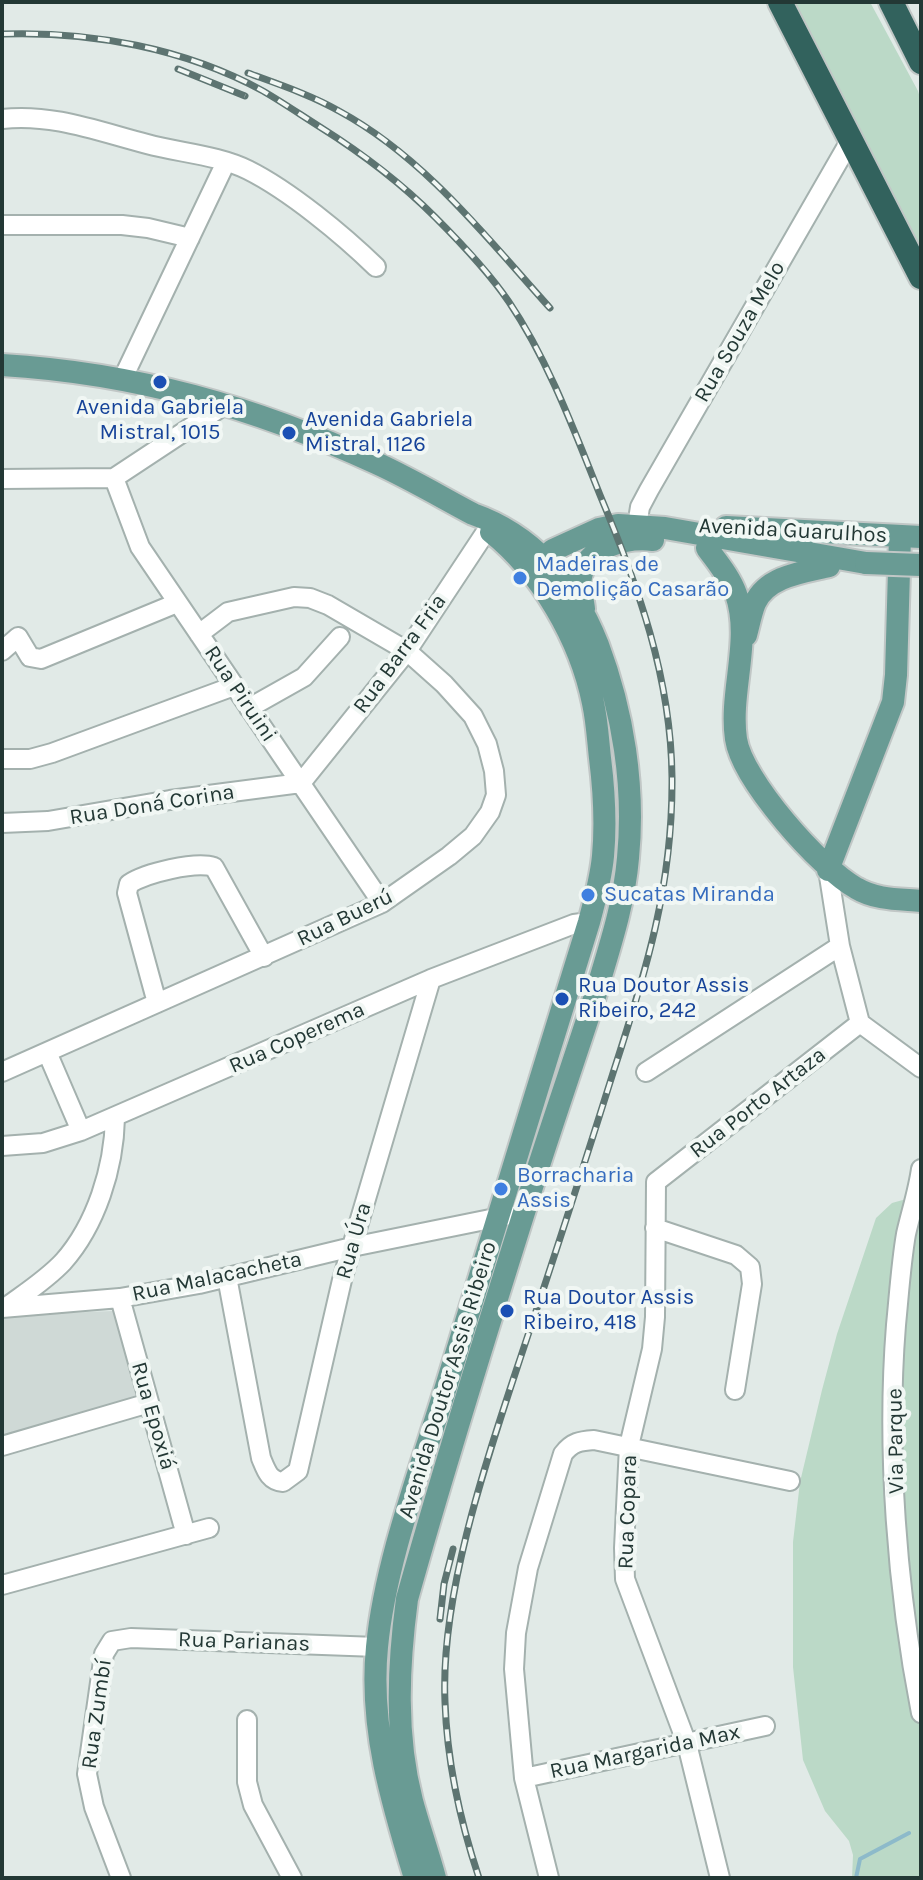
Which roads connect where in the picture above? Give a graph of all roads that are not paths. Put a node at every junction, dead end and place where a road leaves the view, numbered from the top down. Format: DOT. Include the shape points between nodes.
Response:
graph roads {
  1 [pos="780,2"];
  2 [pos="891,2"];
  3 [pos="921,62"];
  4 [pos="2,119"];
  5 [pos="850,141"];
  6 [pos="226,162"];
  7 [pos="2,225"];
  8 [pos="190,238"];
  9 [pos="376,267"];
  10 [pos="921,277"];
  11 [pos="2,365"];
  12 [pos="123,378"];
  13 [pos="226,404"];
  14 [pos="114,478"];
  15 [pos="2,479"];
  16 [pos="484,521"];
  17 [pos="637,526"];
  18 [pos="665,528"];
  19 [pos="516,534"];
  20 [pos="910,536"];
  21 [pos="580,538"];
  22 [pos="707,548"];
  23 [pos="865,563"];
  24 [pos="537,564"];
  25 [pos="921,565"];
  26 [pos="829,566"];
  27 [pos="177,603"];
  28 [pos="586,618"];
  29 [pos="199,634"];
  30 [pos="340,637"];
  31 [pos="2,651"];
  32 [pos="407,651"];
  33 [pos="741,655"];
  34 [pos="234,686"];
  35 [pos="249,708"];
  36 [pos="2,759"];
  37 [pos="301,783"];
  38 [pos="2,823"];
  39 [pos="603,858"];
  40 [pos="628,862"];
  41 [pos="828,870"];
  42 [pos="921,901"];
  43 [pos="382,903"];
  44 [pos="589,922"];
  45 [pos="614,933"];
  46 [pos="840,946"];
  47 [pos="264,957"];
  48 [pos="431,979"];
  49 [pos="157,1003"];
  50 [pos="860,1023"];
  51 [pos="47,1052"];
  52 [pos="921,1068"];
  53 [pos="2,1072"];
  54 [pos="646,1072"];
  55 [pos="115,1118"];
  56 [pos="81,1131"];
  57 [pos="2,1146"];
  58 [pos="921,1169"];
  59 [pos="656,1182"];
  60 [pos="524,1212"];
  61 [pos="498,1217"];
  62 [pos="655,1228"];
  63 [pos="352,1247"];
  64 [pos="227,1277"];
  65 [pos="120,1298"];
  66 [pos="4,1307"];
  67 [pos="735,1390"];
  68 [pos="149,1403"];
  69 [pos="2,1446"];
  70 [pos="629,1446"];
  71 [pos="790,1481"];
  72 [pos="209,1528"];
  73 [pos="186,1535"];
  74 [pos="2,1585"];
  75 [pos="112,1641"];
  76 [pos="377,1647"];
  77 [pos="921,1713"];
  78 [pos="247,1720"];
  79 [pos="765,1726"];
  80 [pos="687,1744"];
  81 [pos="524,1778"];
  82 [pos="121,1878"];
  83 [pos="292,1878"];
  84 [pos="415,1878"];
  85 [pos="435,1878"];
  86 [pos="549,1878"];
  87 [pos="720,1878"];
  1 -- 5 [label="highway"];
  2 -- 3 [label="highway"];
  4 -- 6 [label="street" via="90,128"];
  5 -- 10 [label="highway"];
  5 -- 17 [label="street, Rua Souza Melo" via="649,490"];
  6 -- 8 [label="street"];
  6 -- 9 [label="street" via="259,176 315,215"];
  7 -- 8 [label="street" via="122,225"];
  8 -- 12 [label="street"];
  11 -- 12 [label="main road"];
  12 -- 13 [label="main road"];
  13 -- 14 [label="street"];
  13 -- 16 [label="main road" via="345,449"];
  14 -- 15 [label="street"];
  14 -- 27 [label="street, Rua Piruini" via="140,547"];
  16 -- 19 [label="main road"];
  16 -- 24 [label="main road"];
  16 -- 32 [label="street, Rua Barra Fria"];
  17 -- 18 [label="main road, Avenida Guarulhos"];
  17 -- 21 [label="main road, Avenida Guarulhos" via="618,525"];
  18 -- 20 [label="main road, Avenida Guarulhos"];
  18 -- 23 [label="main road, Avenida Guarulhos"];
  19 -- 21 [label="main road"];
  19 -- 24 [label="main road" via="536,548"];
  20 -- 41 [label="main road" via="893,702"];
  21 -- 24 [label="main road, Avenida Guarulhos"];
  22 -- 26 [label="main road, Avenida Guarulhos"];
  22 -- 28 [label="main road, Avenida Guarulhos" via="635,538 601,550 580,580"];
  22 -- 33 [label="main road" via="737,596"];
  23 -- 25 [label="main road, bridge"];
  23 -- 26 [label="main road, Avenida Guarulhos"];
  24 -- 28 [label="main road" via="564,582"];
  24 -- 39 [label="main road, Avenida Doutor Assis Ribeiro" via="593,702"];
  26 -- 33 [label="main road" via="764,589 755,602"];
  27 -- 29 [label="street, Rua Piruini"];
  27 -- 31 [label="street" via="41,659 30,657 18,637"];
  28 -- 40 [label="main road, Avenida Doutor Assis Ribeiro" via="614,689 624,740"];
  29 -- 32 [label="street, Rua Buerú" via="228,612 310,598"];
  29 -- 34 [label="street, Rua Piruini"];
  30 -- 35 [label="street" via="304,677"];
  32 -- 37 [label="street, Rua Barra Fria"];
  32 -- 43 [label="street, Rua Buerú" via="473,716 487,744 496,795 473,836"];
  33 -- 41 [label="main road" via="736,739 743,762"];
  34 -- 35 [label="street, Rua Piruini"];
  34 -- 36 [label="street" via="52,753"];
  35 -- 37 [label="street, Rua Piruini"];
  37 -- 38 [label="street, Rua Doná Corina" via="48,821"];
  37 -- 43 [label="street, Rua Piruini"];
  39 -- 40 [label="main road"];
  39 -- 44 [label="main road, Avenida Doutor Assis Ribeiro"];
  40 -- 45 [label="main road, Avenida Doutor Assis Ribeiro"];
  41 -- 42 [label="main road" via="875,897"];
  41 -- 46 [label="street"];
  43 -- 47 [label="street, Rua Buerú"];
  44 -- 45 [label="main road"];
  44 -- 48 [label="street, Rua Coperema"];
  44 -- 61 [label="main road, Avenida Doutor Assis Ribeiro"];
  45 -- 60 [label="main road, Avenida Doutor Assis Ribeiro"];
  46 -- 50 [label="street"];
  46 -- 54 [label="street"];
  47 -- 49 [label="street, Rua Buerú"];
  47 -- 49 [label="street" via="214,867 187,867 137,879 127,893"];
  48 -- 55 [label="street, Rua Coperema"];
  48 -- 63 [label="street, Rua Úra"];
  49 -- 51 [label="street, Rua Buerú"];
  50 -- 52 [label="street"];
  50 -- 59 [label="street, Rua Porto Artaza"];
  51 -- 53 [label="street, Rua Buerú"];
  51 -- 56 [label="street"];
  55 -- 56 [label="street, Rua Coperema"];
  55 -- 66 [label="street" via="107,1174 79,1241 42,1281"];
  56 -- 57 [label="street, Rua Coperema" via="43,1143"];
  58 -- 77 [label="street, Via Parque" via="906,1235 894,1397 901,1585"];
  59 -- 62 [label="street, Rua Copara"];
  60 -- 61 [label="street, Rua Malacacheta"];
  60 -- 85 [label="main road, Avenida Doutor Assis Ribeiro" via="407,1599 399,1710 404,1760"];
  61 -- 63 [label="street, Rua Malacacheta"];
  61 -- 76 [label="main road, Avenida Doutor Assis Ribeiro" via="398,1546"];
  62 -- 67 [label="street" via="736,1255 750,1267 752,1284"];
  62 -- 70 [label="street, Rua Copara" via="652,1349"];
  63 -- 64 [label="street, Rua Malacacheta"];
  63 -- 64 [label="street, Rua Úra" via="298,1471 283,1482 269,1475 261,1458"];
  64 -- 65 [label="street, Rua Malacacheta"];
  65 -- 66 [label="street, Rua Malacacheta"];
  65 -- 68 [label="street, Rua Epoxiá"];
  68 -- 69 [label="street"];
  68 -- 73 [label="street, Rua Epoxiá"];
  70 -- 71 [label="street"];
  70 -- 80 [label="street, Rua Copara" via="625,1579"];
  70 -- 81 [label="street" via="580,1441 570,1445 558,1467 519,1605 514,1669"];
  72 -- 73 [label="street"];
  73 -- 74 [label="street"];
  75 -- 76 [label="street, Rua Parianas"];
  75 -- 82 [label="street, Rua Zumbí" via="104,1654 87,1774"];
  76 -- 84 [label="main road, Avenida Doutor Assis Ribeiro" via="381,1752"];
  78 -- 83 [label="street" via="247,1782 253,1805"];
  79 -- 80 [label="street, Rua Margarida Max"];
  80 -- 81 [label="street, Rua Margarida Max"];
  80 -- 87 [label="street, Rua Copara"];
  81 -- 86 [label="street"];
}
